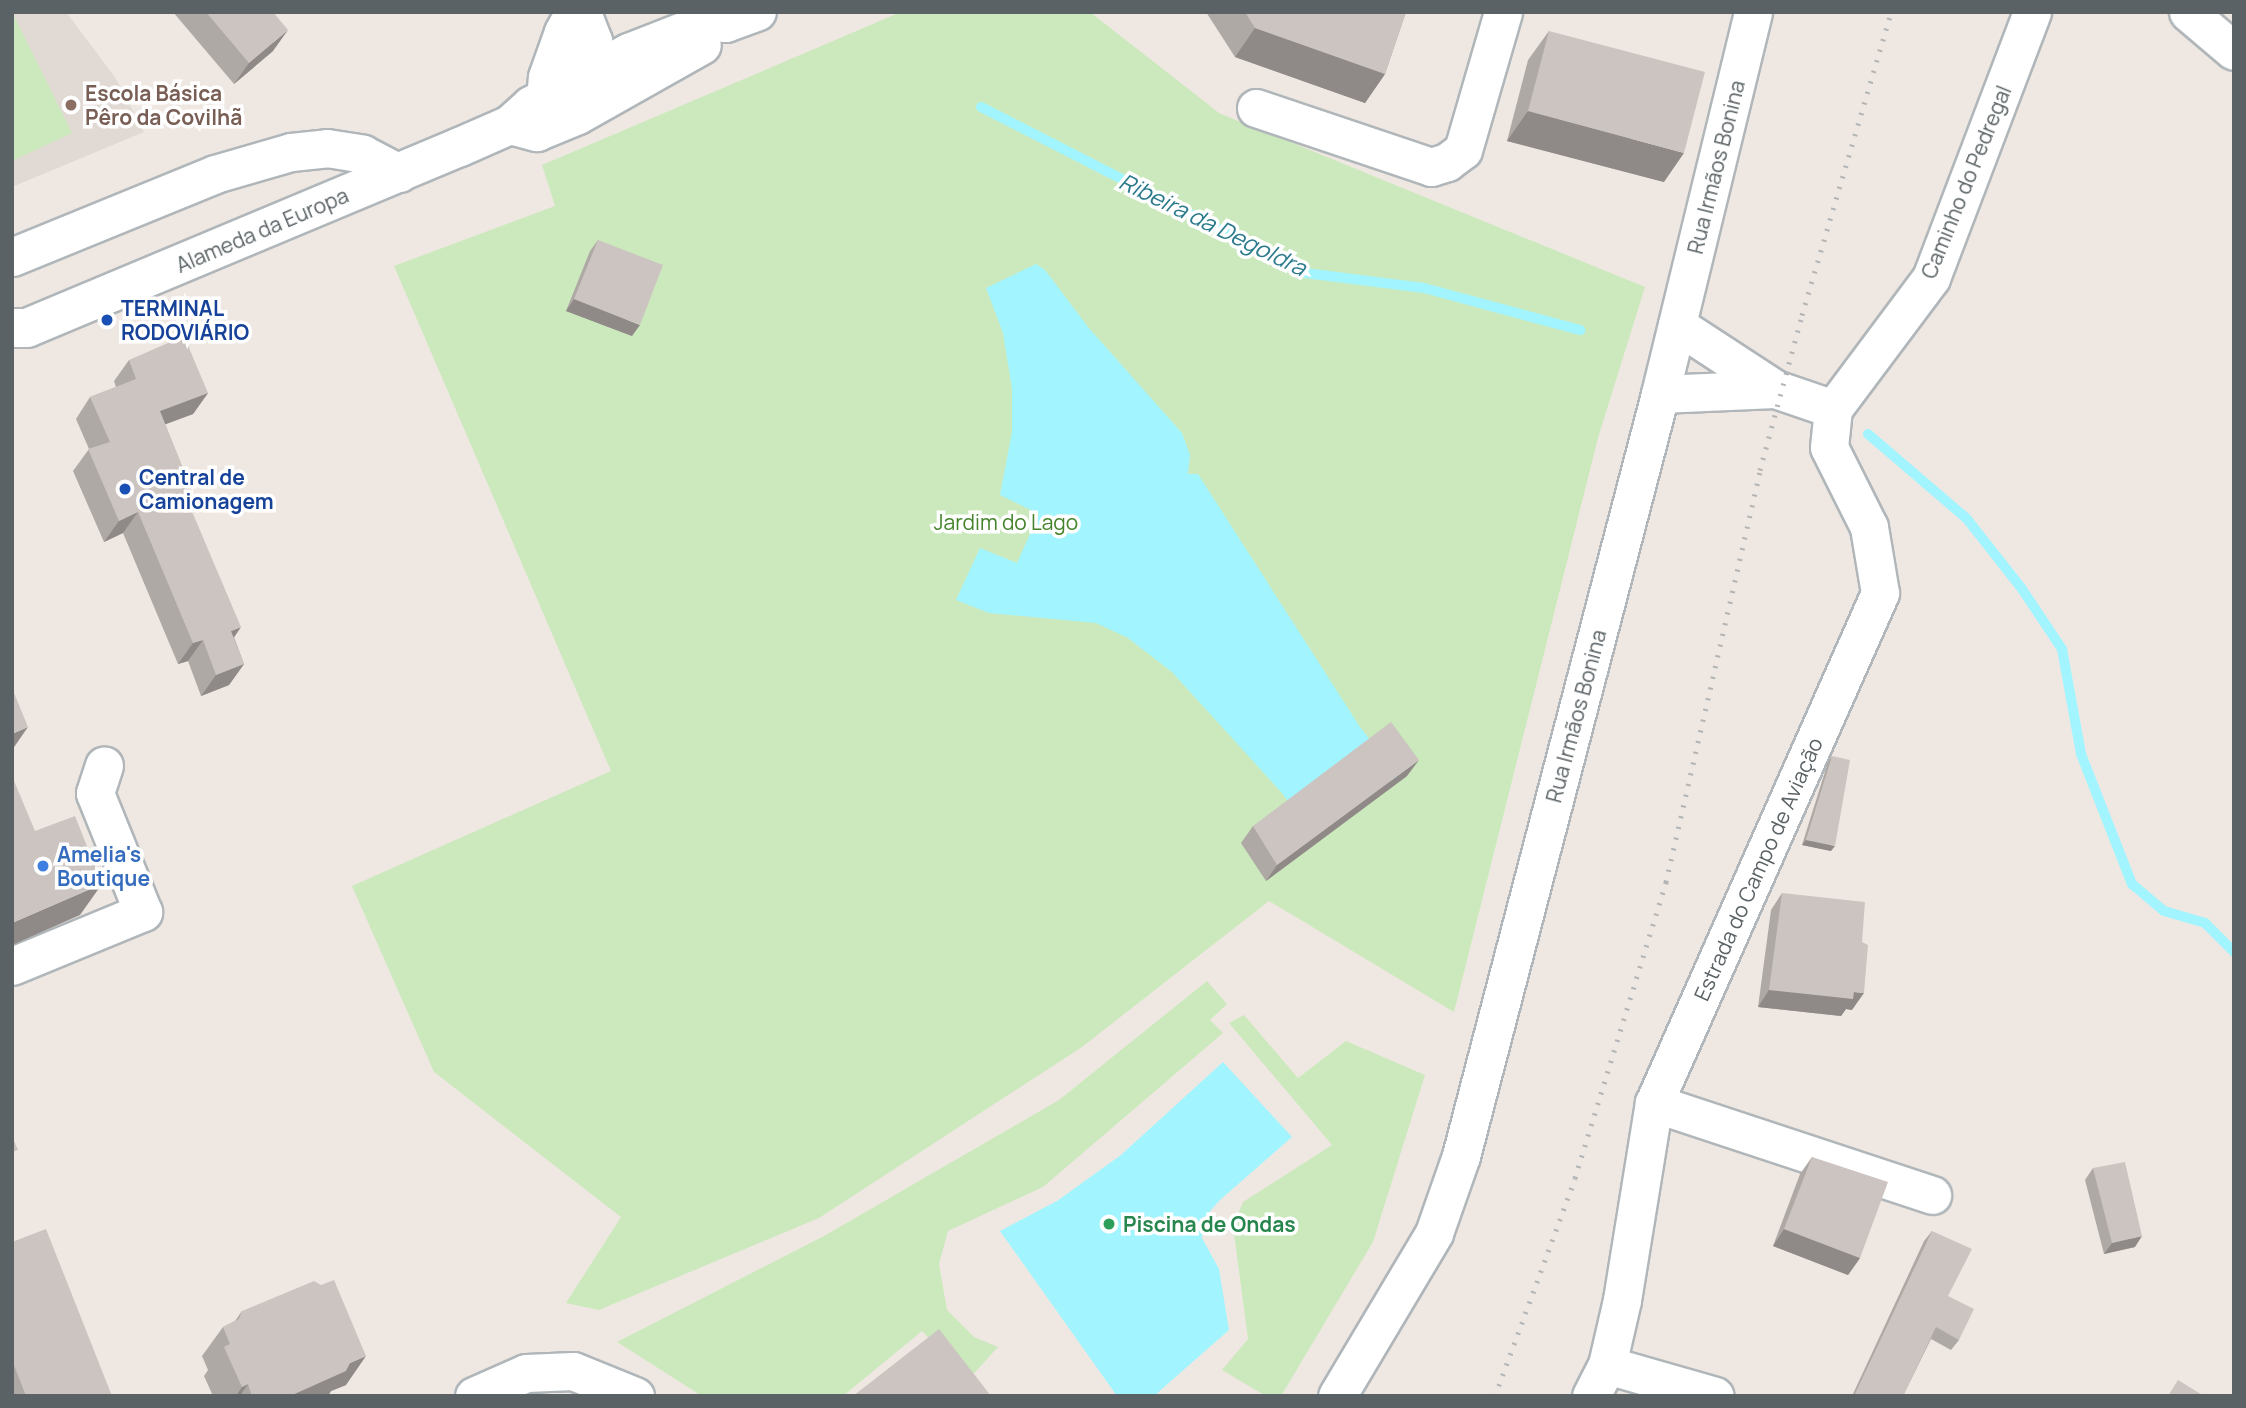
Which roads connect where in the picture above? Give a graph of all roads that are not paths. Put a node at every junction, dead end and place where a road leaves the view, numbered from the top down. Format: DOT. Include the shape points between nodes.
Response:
graph roads {
  1 [pos="575,12"];
  2 [pos="583,12"];
  3 [pos="1503,12"];
  4 [pos="1754,12"];
  5 [pos="2032,12"];
  6 [pos="2188,12"];
  7 [pos="742,18"];
  8 [pos="2234,51"];
  9 [pos="629,53"];
  10 [pos="582,77"];
  11 [pos="545,99"];
  12 [pos="1256,108"];
  13 [pos="510,125"];
  14 [pos="398,173"];
  15 [pos="12,257"];
  16 [pos="1677,325"];
  17 [pos="12,328"];
  18 [pos="1775,389"];
  19 [pos="1660,394"];
  20 [pos="1833,409"];
  21 [pos="104,765"];
  22 [pos="12,966"];
  23 [pos="1654,1103"];
  24 [pos="1932,1195"];
  25 [pos="1599,1380"];
  26 [pos="474,1396"];
  27 [pos="635,1396"];
  28 [pos="1337,1396"];
  29 [pos="1715,1396"];
  1 -- 11 [label="street" via="547,77"];
  2 -- 9 [label="street" via="605,40"];
  2 -- 10 [label="street" via="593,41"];
  3 -- 12 [label="street" via="1463,150 1447,162 1432,167"];
  4 -- 16 [label="street, Rua Irmãos Bonina"];
  5 -- 20 [label="street, Caminho do Pedregal" via="1931,278"];
  6 -- 8 [label="street"];
  7 -- 9 [label="main road, Alameda da Europa" via="711,21"];
  7 -- 13 [label="main road, Alameda da Europa" via="578,115 537,132"];
  9 -- 10 [label="main road, Alameda da Europa"];
  10 -- 11 [label="main road, Alameda da Europa"];
  11 -- 13 [label="main road, Alameda da Europa"];
  13 -- 14 [label="main road, Alameda da Europa"];
  14 -- 15 [label="street" via="363,154 327,148 291,152 215,173"];
  14 -- 17 [label="main road, Alameda da Europa" via="27,328"];
  16 -- 18 [label="street"];
  16 -- 19 [label="street, Rua Irmãos Bonina"];
  18 -- 19 [label="street"];
  18 -- 20 [label="street"];
  19 -- 28 [label="street, Rua Irmãos Bonina" via="1461,1156 1434,1233"];
  20 -- 23 [label="street, Estrada do Campo de Aviação" via="1829,447 1869,527 1880,593"];
  21 -- 22 [label="street" via="95,793 143,912"];
  23 -- 24 [label="street"];
  23 -- 25 [label="street, Estrada do Campo de Aviação" via="1622,1300"];
  25 -- 29 [label="street"];
  26 -- 27 [label="street" via="526,1373 573,1371"];
}
